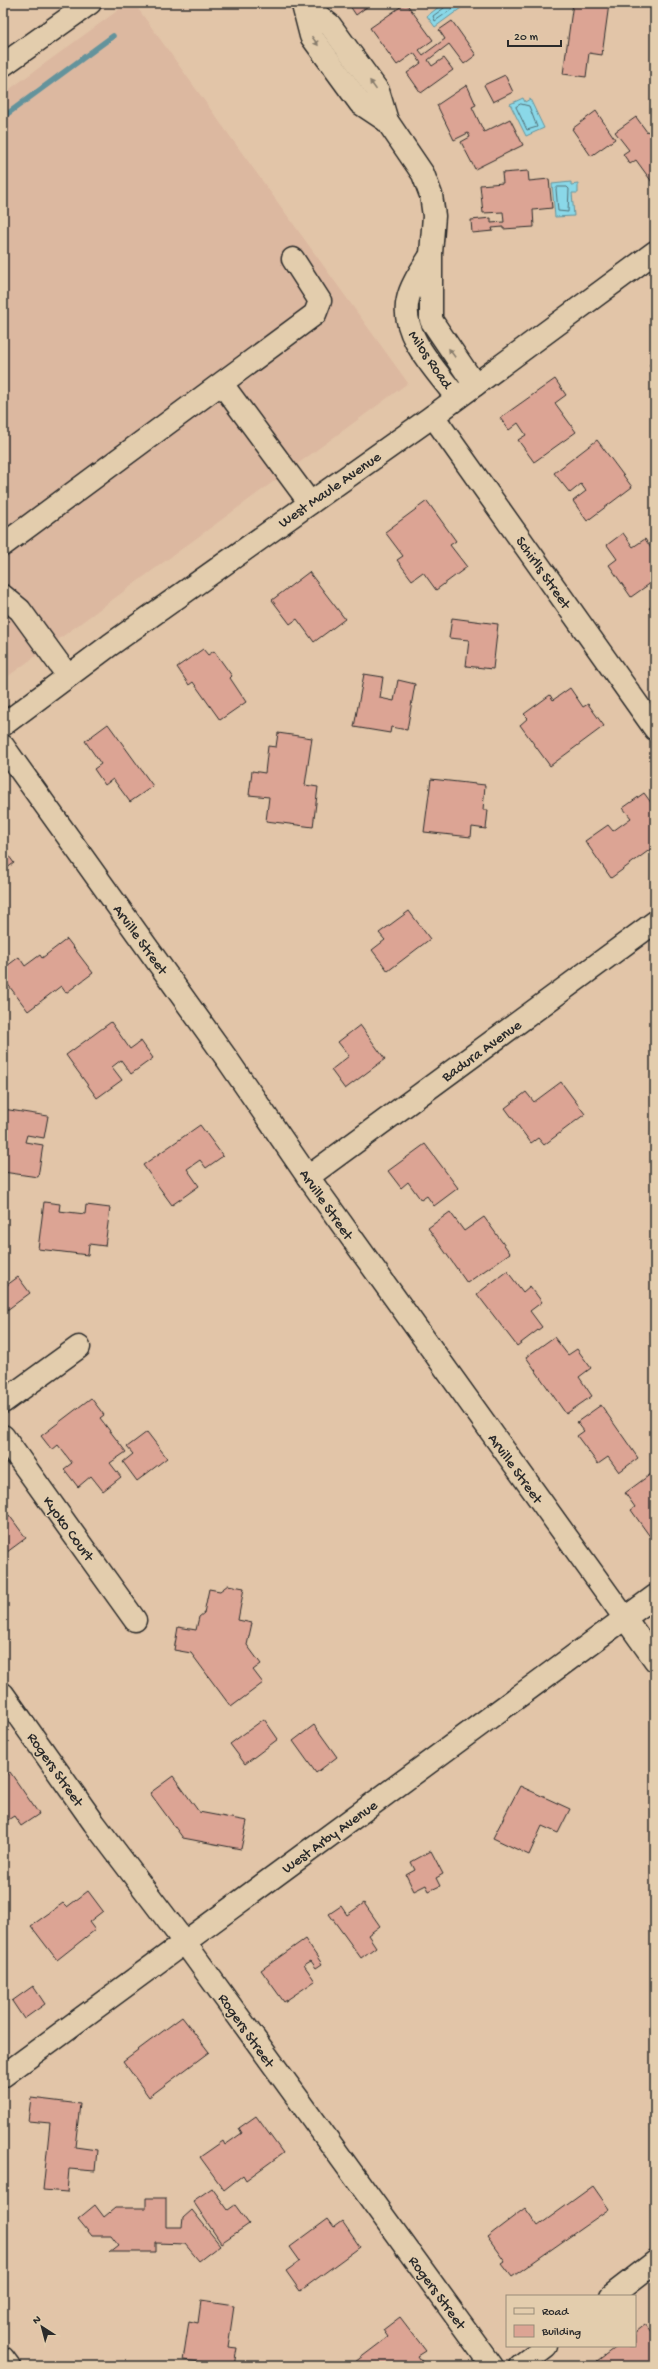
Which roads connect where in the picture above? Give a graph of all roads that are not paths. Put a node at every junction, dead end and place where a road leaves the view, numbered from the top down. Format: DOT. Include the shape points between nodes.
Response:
graph roads {
  1 [pos="90,3"];
  2 [pos="303,4"];
  3 [pos="3,65"];
  4 [pos="655,252"];
  5 [pos="431,254"];
  6 [pos="293,259"];
  7 [pos="431,320"];
  8 [pos="408,326"];
  9 [pos="222,384"];
  10 [pos="475,385"];
  11 [pos="457,398"];
  12 [pos="433,416"];
  13 [pos="310,503"];
  14 [pos="3,545"];
  15 [pos="3,596"];
  16 [pos="68,676"];
  17 [pos="3,725"];
  18 [pos="655,729"];
  19 [pos="3,746"];
  20 [pos="655,922"];
  21 [pos="308,1177"];
  22 [pos="79,1347"];
  23 [pos="3,1402"];
  24 [pos="3,1436"];
  25 [pos="655,1596"];
  26 [pos="624,1618"];
  27 [pos="135,1620"];
  28 [pos="655,1660"];
  29 [pos="3,1694"];
  30 [pos="185,1943"];
  31 [pos="3,2076"];
  32 [pos="655,2262"];
  33 [pos="612,2295"];
  34 [pos="545,2347"];
  35 [pos="3,2358"];
  36 [pos="9,2366"];
  37 [pos="492,2366"];
  38 [pos="520,2366"];
  1 -- 3 [label="street"];
  2 -- 5 [label="street, Milos Road" via="311,36 360,103 387,121 418,165 427,184 434,216"];
  4 -- 10 [label="street, West Maule Avenue"];
  5 -- 7 [label="street, Milos Road"];
  5 -- 8 [label="street, Milos Road" via="408,300"];
  6 -- 9 [label="street" via="320,301 318,311"];
  7 -- 8 [label="street"];
  10 -- 7 [label="street, Milos Road, one-way"];
  8 -- 11 [label="street, Milos Road" via="416,342"];
  9 -- 13 [label="street"];
  9 -- 14 [label="street"];
  10 -- 11 [label="street, West Maule Avenue"];
  11 -- 12 [label="street, West Maule Avenue"];
  12 -- 13 [label="street, West Maule Avenue"];
  12 -- 18 [label="street, Schirlls Street"];
  13 -- 16 [label="street, West Maule Avenue"];
  15 -- 16 [label="street" via="20,610"];
  16 -- 17 [label="street, West Maule Avenue"];
  19 -- 21 [label="street, Arville Street" via="227,1059"];
  20 -- 21 [label="street, Badura Avenue"];
  21 -- 26 [label="street, Arville Street"];
  22 -- 23 [label="street"];
  24 -- 27 [label="street, Kyoko Court"];
  25 -- 26 [label="street, West Arby Avenue"];
  26 -- 28 [label="street, Arville Street"];
  26 -- 30 [label="street, West Arby Avenue"];
  29 -- 30 [label="street, Rogers Street" via="94,1823"];
  30 -- 31 [label="street, West Arby Avenue"];
  30 -- 37 [label="street, Rogers Street"];
  32 -- 33 [label="street"];
  34 -- 38 [label="street"];
  35 -- 36 [label="street"];
}
